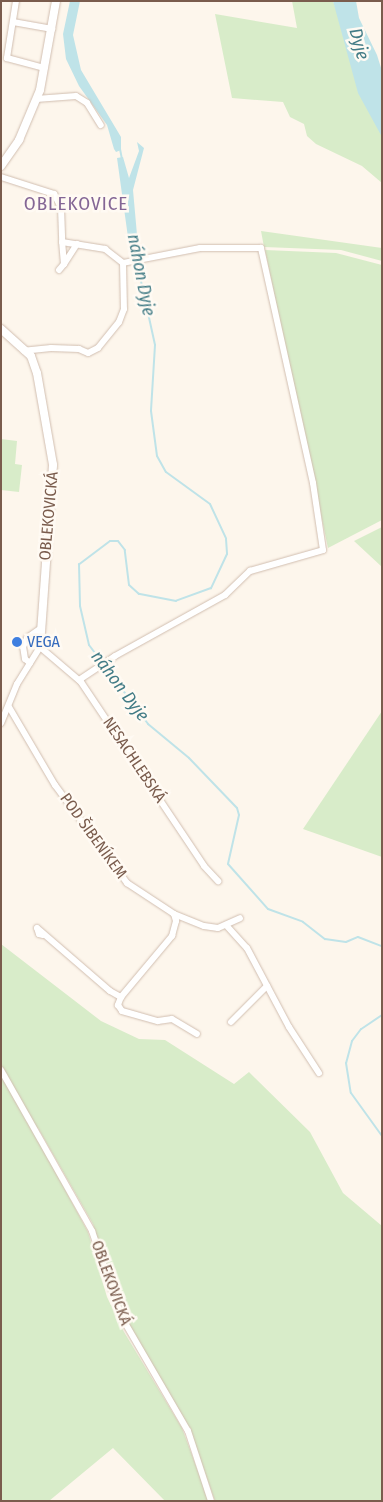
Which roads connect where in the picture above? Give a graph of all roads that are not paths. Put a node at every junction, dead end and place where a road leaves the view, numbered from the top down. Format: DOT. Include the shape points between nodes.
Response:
graph roads {
  1 [pos="16,1"];
  2 [pos="56,1"];
  3 [pos="13,22"];
  4 [pos="52,29"];
  5 [pos="44,68"];
  6 [pos="36,99"];
  7 [pos="101,125"];
  8 [pos="1,166"];
  9 [pos="1,177"];
  10 [pos="62,242"];
  11 [pos="77,244"];
  12 [pos="126,262"];
  13 [pos="64,264"];
  14 [pos="59,270"];
  15 [pos="1,330"];
  16 [pos="24,351"];
  17 [pos="40,629"];
  18 [pos="40,647"];
  19 [pos="30,663"];
  20 [pos="79,680"];
  21 [pos="9,707"];
  22 [pos="1,723"];
  23 [pos="218,881"];
  24 [pos="174,914"];
  25 [pos="240,918"];
  26 [pos="226,925"];
  27 [pos="44,935"];
  28 [pos="268,986"];
  29 [pos="121,996"];
  30 [pos="231,1022"];
  31 [pos="197,1034"];
  32 [pos="1,1070"];
  33 [pos="319,1073"];
  34 [pos="211,1501"];
  1 -- 3 [label="street"];
  2 -- 4 [label="street"];
  3 -- 4 [label="street"];
  3 -- 5 [label="street" via="7,58"];
  4 -- 5 [label="street"];
  5 -- 6 [label="street"];
  6 -- 7 [label="street" via="76,96 87,103"];
  6 -- 8 [label="street" via="19,140"];
  9 -- 10 [label="street" via="54,194 61,207"];
  10 -- 11 [label="street"];
  10 -- 13 [label="street"];
  11 -- 12 [label="street" via="105,249"];
  11 -- 13 [label="street"];
  12 -- 16 [label="street" via="124,308 119,322 98,348 88,353 79,349 51,348"];
  12 -- 20 [label="street" via="212,247 261,248 313,483 323,550 250,571 224,595"];
  13 -- 14 [label="street"];
  15 -- 16 [label="street, OBLEKOVICKÁ"];
  16 -- 17 [label="street, OBLEKOVICKÁ" via="31,356 37,373 53,465"];
  17 -- 18 [label="street, OBLEKOVICKÁ"];
  17 -- 19 [label="street" via="27,638 23,647 22,653"];
  18 -- 19 [label="street"];
  18 -- 20 [label="street, NESACHLEBSKÁ"];
  19 -- 21 [label="street" via="17,684"];
  20 -- 23 [label="street, NESACHLEBSKÁ" via="204,866"];
  21 -- 22 [label="street"];
  21 -- 24 [label="street, POD ŠIBENÍKEM" via="55,785 127,883"];
  24 -- 26 [label="street, POD ŠIBENÍKEM" via="204,926 218,928"];
  24 -- 29 [label="street" via="172,936"];
  25 -- 26 [label="street, POD ŠIBENÍKEM"];
  26 -- 28 [label="street" via="247,948"];
  27 -- 29 [label="street" via="110,991"];
  28 -- 30 [label="street"];
  28 -- 33 [label="street"];
  29 -- 31 [label="street" via="118,1005 122,1010 158,1021 172,1019"];
  32 -- 34 [label="street, OBLEKOVICKÁ" via="92,1231 120,1316 188,1431"];
}
